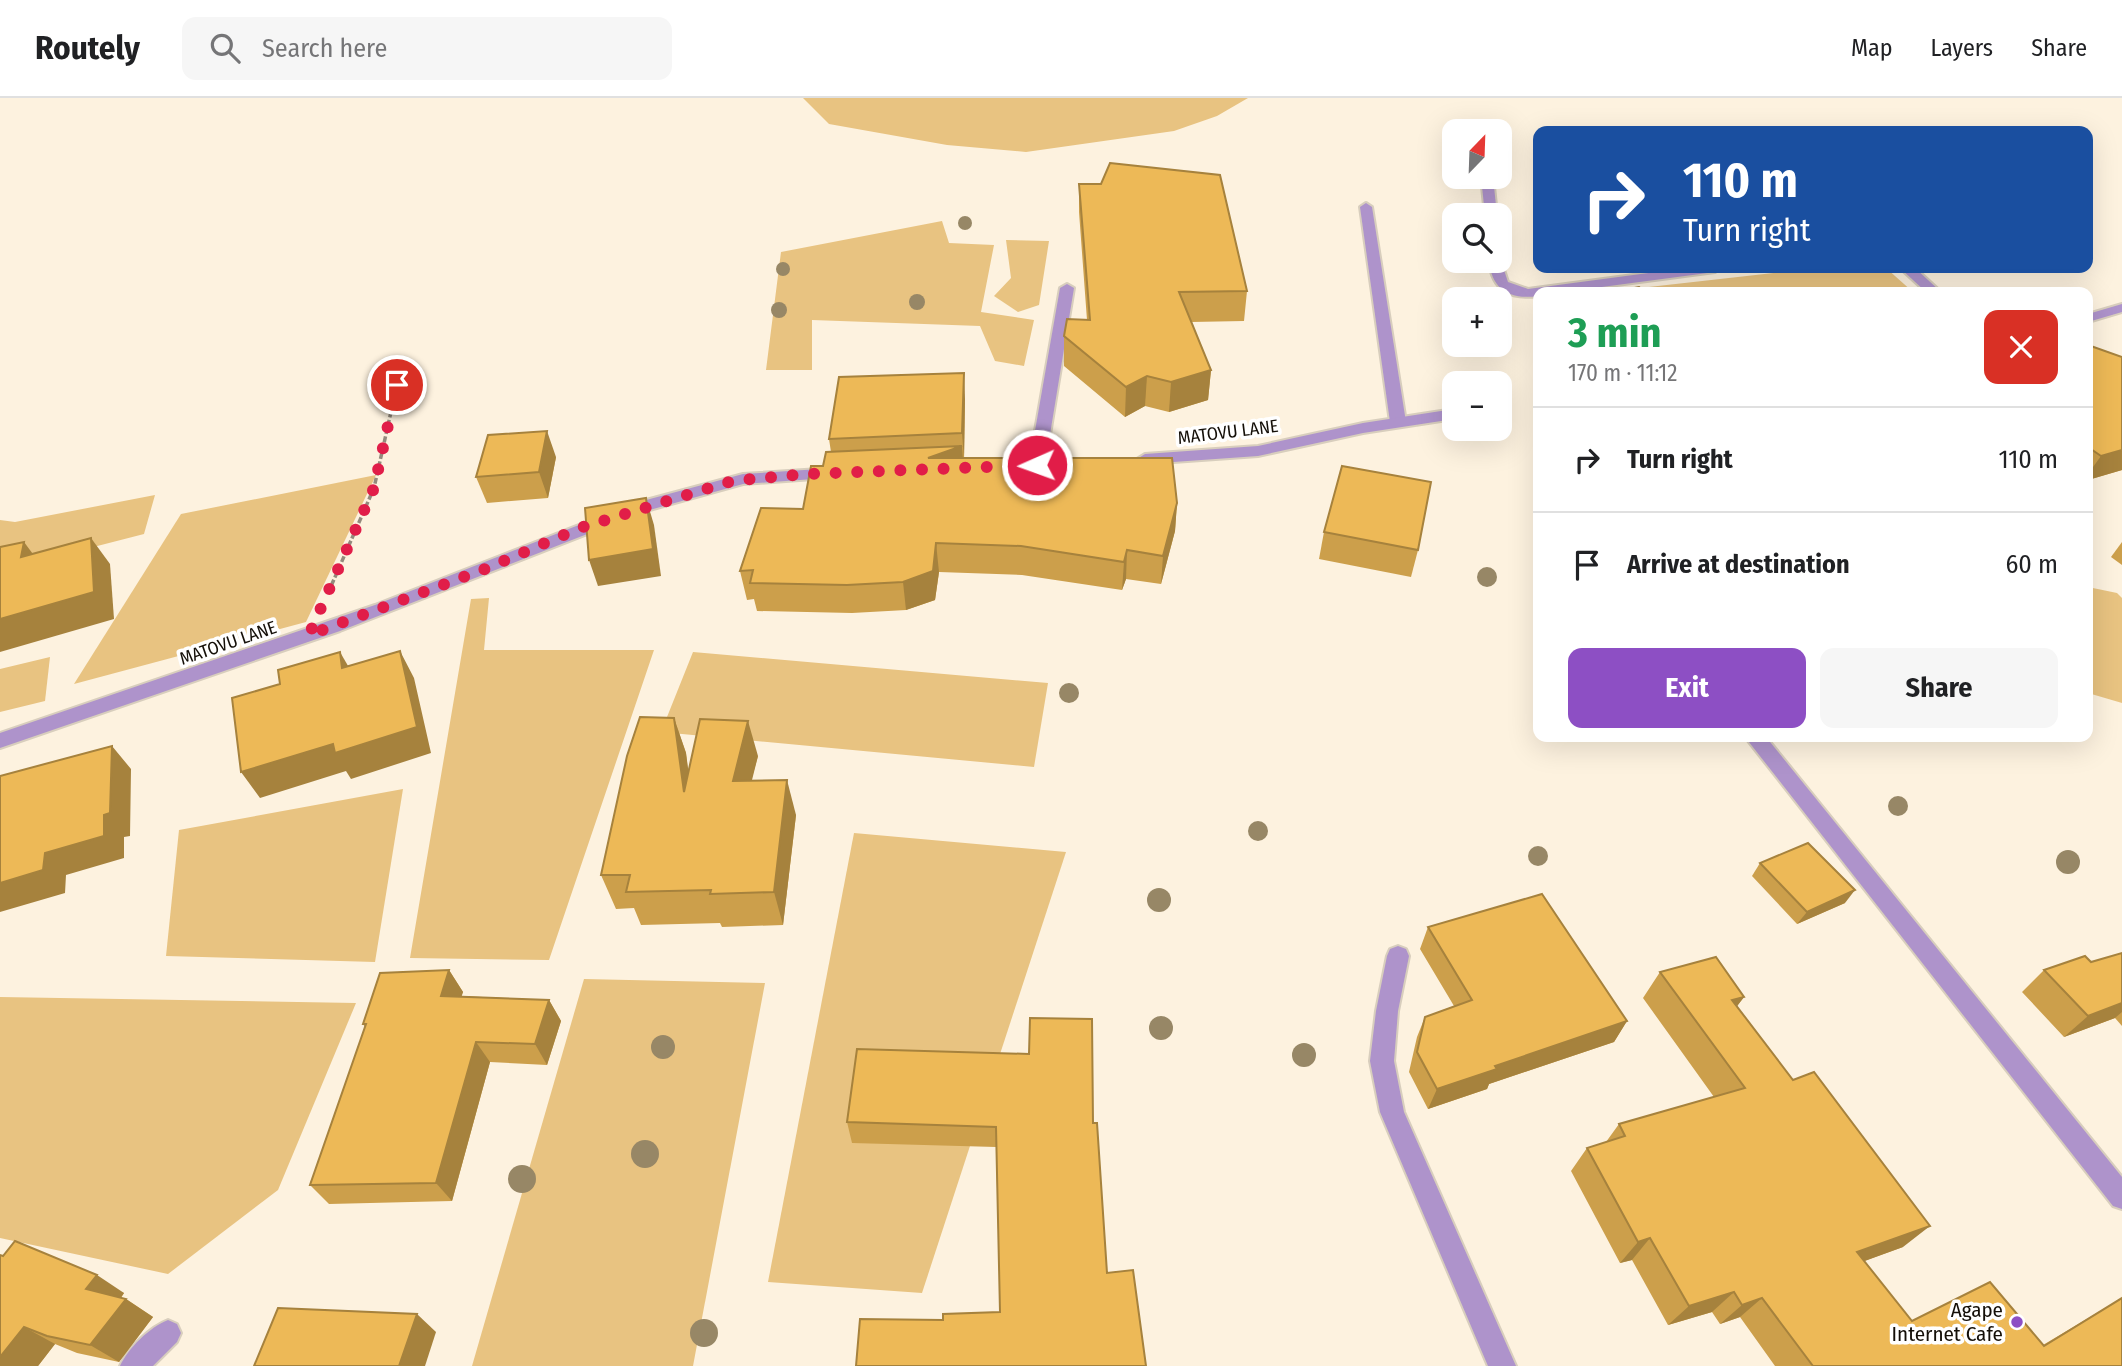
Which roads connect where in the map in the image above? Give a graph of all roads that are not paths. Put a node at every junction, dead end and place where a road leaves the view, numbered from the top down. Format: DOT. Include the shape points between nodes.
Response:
graph roads {
  1 [pos="1366,207"];
  2 [pos="1497,273"];
  3 [pos="1678,273"];
  4 [pos="1913,273"];
  5 [pos="1573,287"];
  6 [pos="1928,287"];
  7 [pos="1067,288"];
  8 [pos="1533,292"];
  9 [pos="2122,308"];
  10 [pos="2093,317"];
  11 [pos="1442,416"];
  12 [pos="1398,422"];
  13 [pos="1132,460"];
  14 [pos="1038,465"];
  15 [pos="858,472"];
  16 [pos="0,741"];
  17 [pos="1759,742"];
  18 [pos="1398,956"];
  19 [pos="2122,1198"];
  20 [pos="168,1334"];
  21 [pos="134,1366"];
  22 [pos="1502,1366"];
  1 -- 12 [label="street"];
  2 -- 8 [label="street" via="1503,286"];
  3 -- 5 [label="street"];
  4 -- 6 [label="street"];
  7 -- 14 [label="street"];
  9 -- 10 [label="street"];
  11 -- 12 [label="street, MATOVU LANE"];
  12 -- 13 [label="street, MATOVU LANE" via="1258,451"];
  15 -- 16 [label="street, MATOVU LANE" via="732,481 672,498 580,528 309,635"];
  17 -- 19 [label="street"];
  18 -- 22 [label="street" via="1382,1061 1392,1112"];
  20 -- 21 [label="street"];
}
